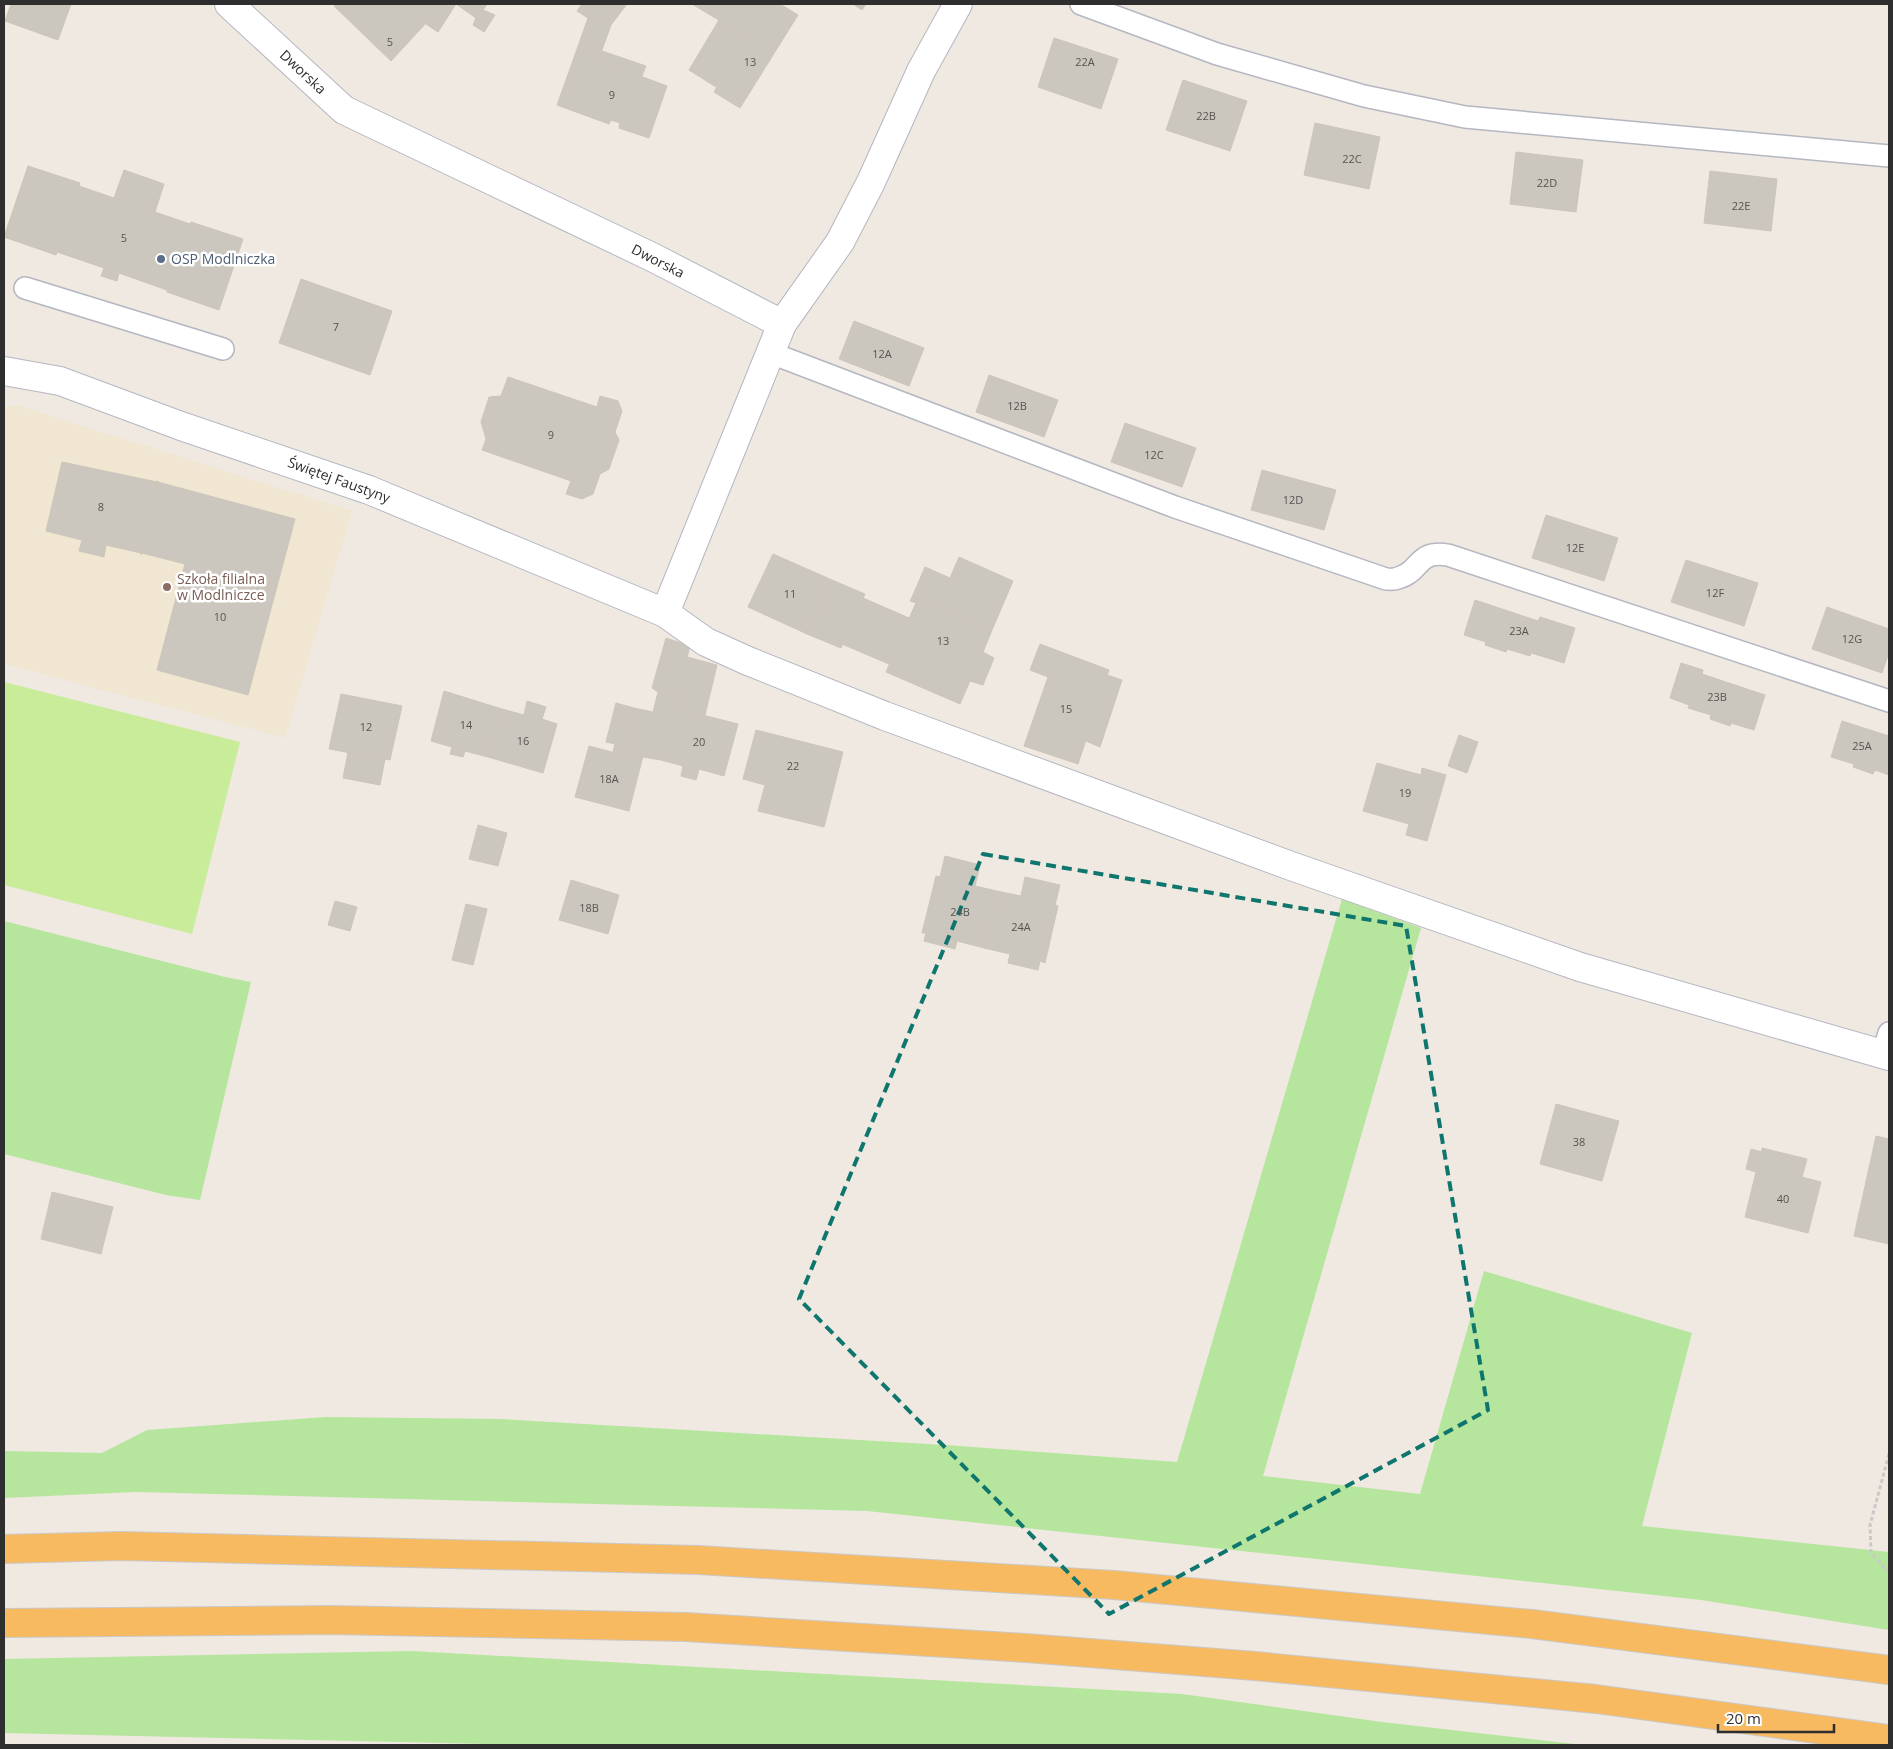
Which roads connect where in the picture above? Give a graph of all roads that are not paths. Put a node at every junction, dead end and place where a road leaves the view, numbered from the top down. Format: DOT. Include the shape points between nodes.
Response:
graph roads {
  1 [pos="229,4"];
  2 [pos="958,4"];
  3 [pos="1081,4"];
  4 [pos="1889,156"];
  5 [pos="25,288"];
  6 [pos="782,324"];
  7 [pos="223,349"];
  8 [pos="771,353"];
  9 [pos="4,371"];
  10 [pos="666,613"];
  11 [pos="1889,701"];
  12 [pos="1887,1047"];
  13 [pos="4,1549"];
  14 [pos="4,1623"];
  15 [pos="1889,1670"];
  16 [pos="1889,1739"];
  1 -- 6 [label="street, Dworska" via="344,110 645,254"];
  2 -- 6 [label="street" via="921,71 840,242"];
  3 -- 4 [label="lane" via="1216,54 1364,96 1464,117"];
  5 -- 7 [label="lane"];
  6 -- 8 [label="street"];
  8 -- 10 [label="street"];
  8 -- 11 [label="lane" via="1174,507 1386,580 1407,574 1426,556 1436,553 1448,555"];
  9 -- 10 [label="street, Świętej Faustyny" via="60,381 369,490"];
  10 -- 12 [label="street, Świętej Faustyny" via="706,642 748,661 885,716 1291,866 1580,967 1804,1032"];
  13 -- 15 [label="highway" via="122,1546 699,1560 1114,1585 1532,1624"];
  14 -- 16 [label="highway" via="332,1620 725,1629 1256,1666 1596,1699"];
}
